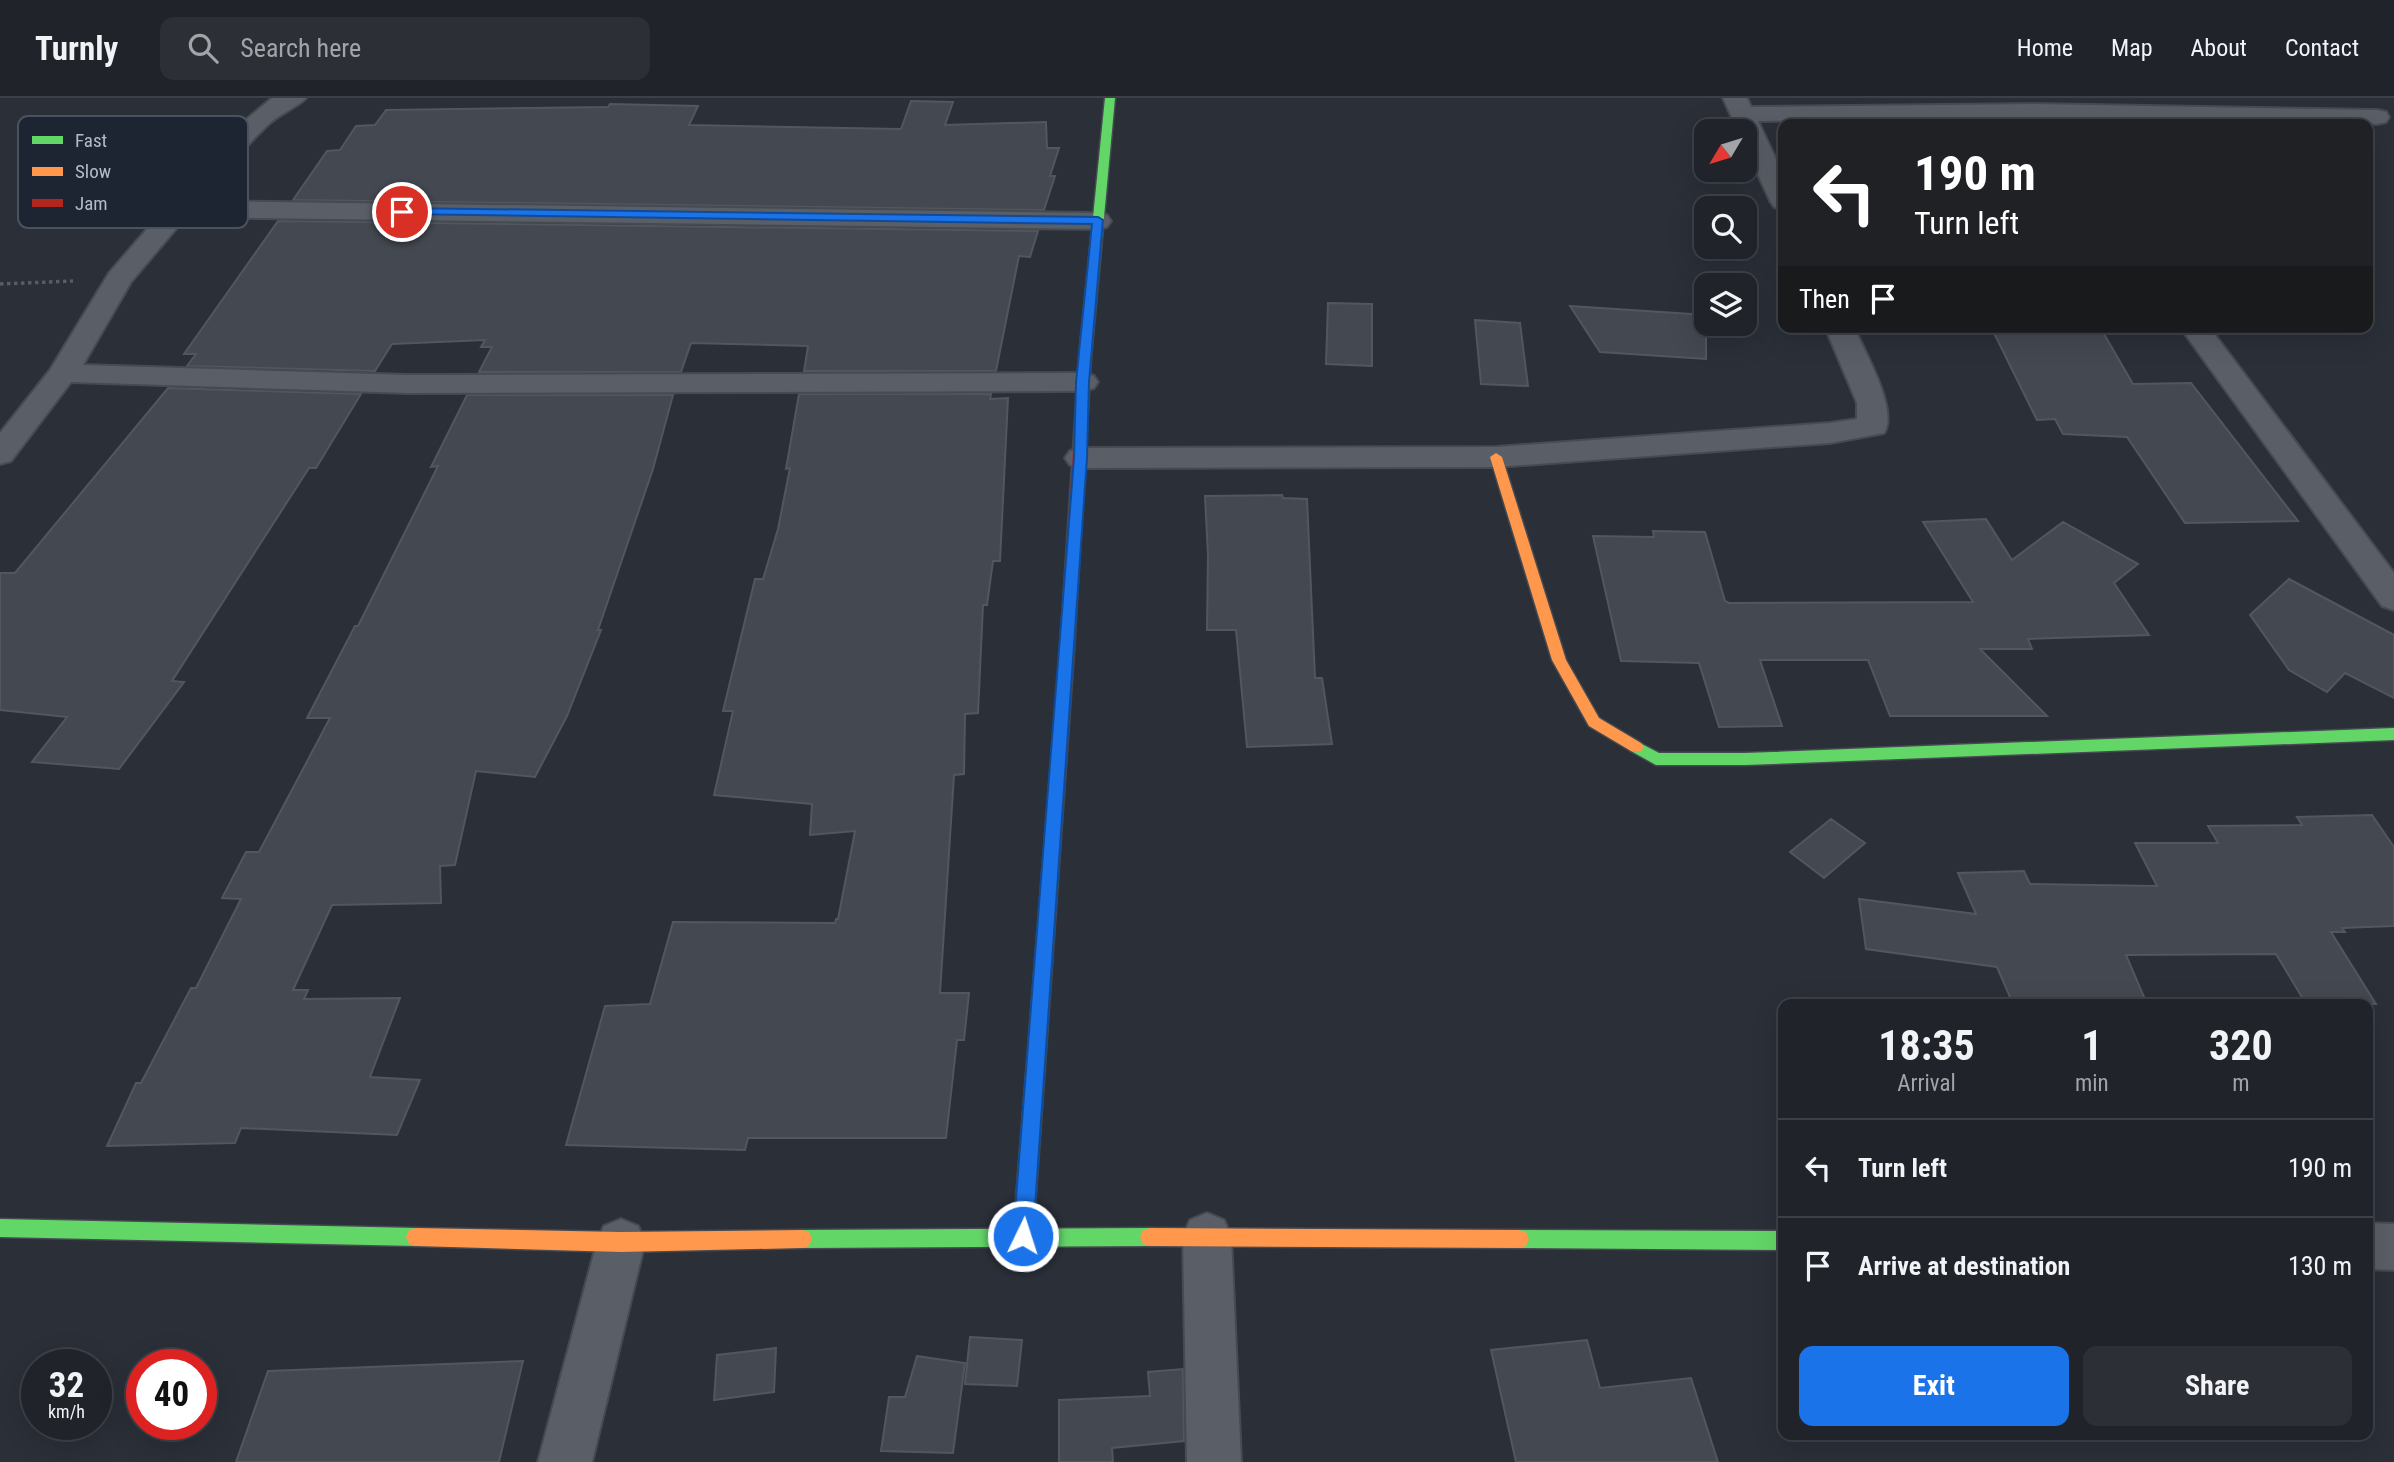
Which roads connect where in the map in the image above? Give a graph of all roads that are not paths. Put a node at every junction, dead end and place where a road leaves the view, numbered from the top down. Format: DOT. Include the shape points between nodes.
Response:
graph roads {
  1 [pos="294,98"];
  2 [pos="1110,98"];
  3 [pos="2358,98"];
  4 [pos="1740,106"];
  5 [pos="2036,111"];
  6 [pos="2251,119"];
  7 [pos="2386,124"];
  8 [pos="248,130"];
  9 [pos="1778,190"];
  10 [pos="248,210"];
  11 [pos="1098,220"];
  12 [pos="163,228"];
  13 [pos="1842,333"];
  14 [pos="2198,333"];
  15 [pos="63,373"];
  16 [pos="1083,382"];
  17 [pos="0,454"];
  18 [pos="1496,457"];
  19 [pos="1081,458"];
  20 [pos="2394,598"];
  21 [pos="2394,734"];
  22 [pos="0,1228"];
  23 [pos="1023,1236"];
  24 [pos="1207,1236"];
  25 [pos="1778,1241"];
  26 [pos="621,1242"];
  27 [pos="2373,1246"];
  28 [pos="2394,1247"];
  29 [pos="565,1462"];
  30 [pos="1214,1462"];
  1 -- 8 [label="street" via="276,105"];
  2 -- 11 [label="street"];
  3 -- 7 [label="street"];
  4 -- 5 [label="street"];
  4 -- 9 [label="street"];
  5 -- 6 [label="street"];
  10 -- 11 [label="street"];
  11 -- 16 [label="street"];
  12 -- 15 [label="street" via="119,279"];
  13 -- 18 [label="street" via="1872,403 1872,426 1830,433"];
  14 -- 20 [label="street"];
  15 -- 16 [label="street" via="407,384"];
  15 -- 17 [label="street"];
  16 -- 19 [label="street"];
  18 -- 19 [label="street"];
  18 -- 21 [label="street" via="1559,660 1594,722 1656,759"];
  19 -- 23 [label="street"];
  22 -- 26 [label="street"];
  23 -- 24 [label="street"];
  23 -- 26 [label="street"];
  24 -- 25 [label="street"];
  24 -- 30 [label="street"];
  26 -- 29 [label="street"];
  27 -- 28 [label="street"];
}
